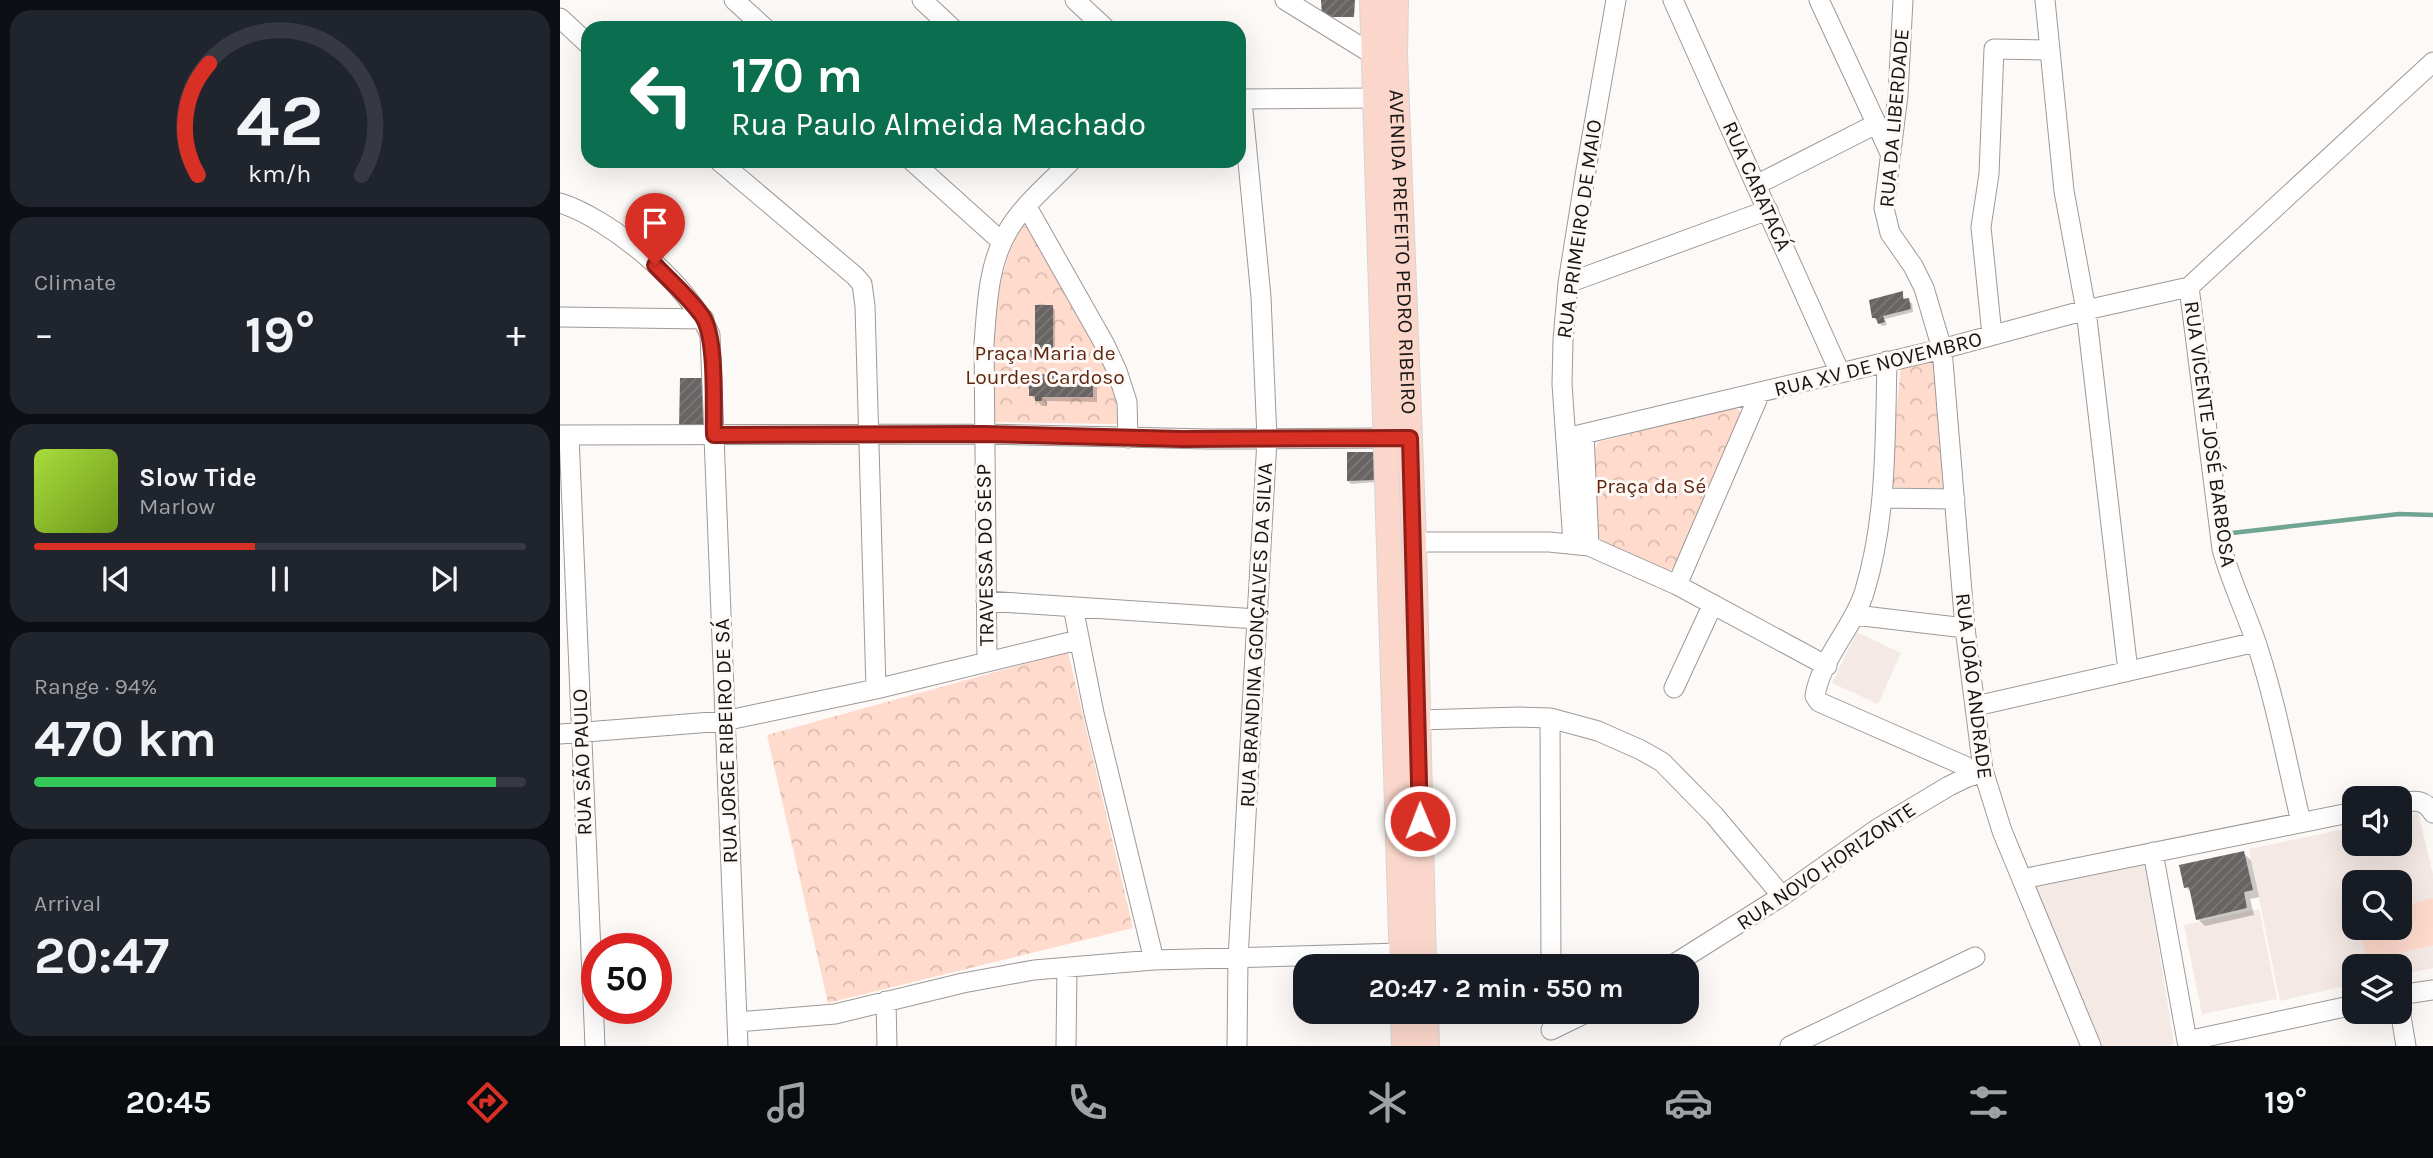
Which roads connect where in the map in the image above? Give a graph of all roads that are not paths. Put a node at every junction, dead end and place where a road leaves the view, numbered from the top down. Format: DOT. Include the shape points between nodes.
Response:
graph roads {
  1 [pos="734,0"];
  2 [pos="922,0"];
  3 [pos="1075,0"];
  4 [pos="1286,0"];
  5 [pos="1372,0"];
  6 [pos="1396,0"];
  7 [pos="1616,0"];
  8 [pos="1672,0"];
  9 [pos="1819,0"];
  10 [pos="1903,0"];
  11 [pos="2045,0"];
  12 [pos="560,18"];
  13 [pos="757,21"];
  14 [pos="944,21"];
  15 [pos="1098,21"];
  16 [pos="581,38"];
  17 [pos="2049,50"];
  18 [pos="1385,54"];
  19 [pos="2433,62"];
  20 [pos="1375,98"];
  21 [pos="1246,99"];
  22 [pos="1876,124"];
  23 [pos="1246,148"];
  24 [pos="1890,154"];
  25 [pos="727,168"];
  26 [pos="920,168"];
  27 [pos="1064,168"];
  28 [pos="1756,185"];
  29 [pos="560,203"];
  30 [pos="1027,207"];
  31 [pos="1768,210"];
  32 [pos="1002,242"];
  33 [pos="1568,283"];
  34 [pos="2189,287"];
  35 [pos="2086,310"];
  36 [pos="560,317"];
  37 [pos="704,319"];
  38 [pos="1992,335"];
  39 [pos="1942,349"];
  40 [pos="1887,361"];
  41 [pos="1840,373"];
  42 [pos="1760,393"];
  43 [pos="867,434"];
  44 [pos="984,434"];
  45 [pos="565,435"];
  46 [pos="714,435"];
  47 [pos="1575,436"];
  48 [pos="1128,438"];
  49 [pos="1385,438"];
  50 [pos="1410,438"];
  51 [pos="1267,439"];
  52 [pos="1882,498"];
  53 [pos="1955,499"];
  54 [pos="1414,542"];
  55 [pos="1388,543"];
  56 [pos="1581,545"];
  57 [pos="1677,585"];
  58 [pos="986,601"];
  59 [pos="1713,604"];
  60 [pos="1073,607"];
  61 [pos="1855,615"];
  62 [pos="1257,619"];
  63 [pos="1965,628"];
  64 [pos="1078,640"];
  65 [pos="2256,642"];
  66 [pos="987,661"];
  67 [pos="1826,666"];
  68 [pos="2128,671"];
  69 [pos="1674,688"];
  70 [pos="876,689"];
  71 [pos="1976,706"];
  72 [pos="1550,718"];
  73 [pos="724,721"];
  74 [pos="1406,721"];
  75 [pos="581,733"];
  76 [pos="560,734"];
  77 [pos="1977,773"];
  78 [pos="2412,801"];
  79 [pos="2433,813"];
  80 [pos="2342,814"];
  81 [pos="2301,822"];
  82 [pos="2153,852"];
  83 [pos="2022,879"];
  84 [pos="1782,896"];
  85 [pos="1413,954"];
  86 [pos="1551,954"];
  87 [pos="1690,954"];
  88 [pos="1975,957"];
  89 [pos="1238,959"];
  90 [pos="1293,959"];
  91 [pos="1154,960"];
  92 [pos="1067,967"];
  93 [pos="2433,990"];
  94 [pos="2412,993"];
  95 [pos="886,1002"];
  96 [pos="2342,1008"];
  97 [pos="737,1022"];
  98 [pos="1403,1024"];
  99 [pos="1426,1024"];
  100 [pos="2402,1024"];
  101 [pos="2186,1043"];
  102 [pos="595,1046"];
  103 [pos="738,1046"];
  104 [pos="887,1046"];
  105 [pos="1066,1046"];
  106 [pos="1237,1046"];
  107 [pos="1404,1046"];
  108 [pos="1427,1046"];
  109 [pos="1790,1046"];
  110 [pos="2091,1046"];
  111 [pos="2406,1046"];
  1 -- 13 [label="street"];
  2 -- 14 [label="street"];
  3 -- 15 [label="street"];
  4 -- 18 [label="street"];
  5 -- 18 [label="main road, AVENIDA PREFEITO PEDRO RIBEIRO"];
  6 -- 18 [label="main road, AVENIDA PREFEITO PEDRO RIBEIRO"];
  7 -- 33 [label="street, RUA PRIMEIRO DE MAIO"];
  8 -- 28 [label="street, RUA CARATACÁ"];
  9 -- 22 [label="street"];
  10 -- 24 [label="street, RUA DA LIBERDADE"];
  11 -- 17 [label="street"];
  12 -- 16 [label="street"];
  17 -- 35 [label="street" via="2064,191"];
  17 -- 38 [label="street" via="1994,50 1989,174 1981,228"];
  18 -- 20 [label="main road, AVENIDA PREFEITO PEDRO RIBEIRO"];
  18 -- 50 [label="main road, AVENIDA PREFEITO PEDRO RIBEIRO"];
  19 -- 34 [label="street"];
  20 -- 21 [label="street"];
  20 -- 49 [label="main road, AVENIDA PREFEITO PEDRO RIBEIRO"];
  22 -- 24 [label="street"];
  22 -- 28 [label="street"];
  23 -- 51 [label="street, RUA BRANDINA GONÇALVES DA SILVA" via="1261,297"];
  24 -- 39 [label="street, RUA DA LIBERDADE" via="1886,222 1924,288"];
  25 -- 43 [label="street" via="862,284"];
  26 -- 32 [label="street"];
  27 -- 30 [label="street, TRAVESSA DO SESP"];
  28 -- 31 [label="street, RUA CARATACÁ"];
  29 -- 37 [label="street" via="582,210 639,250"];
  30 -- 32 [label="street, TRAVESSA DO SESP"];
  30 -- 48 [label="street" via="1117,370 1127,402"];
  31 -- 33 [label="street"];
  31 -- 41 [label="street, RUA CARATACÁ"];
  32 -- 44 [label="street, TRAVESSA DO SESP" via="987,304"];
  33 -- 47 [label="street, RUA PRIMEIRO DE MAIO" via="1562,384"];
  34 -- 35 [label="street, RUA XV DE NOVEMBRO"];
  34 -- 65 [label="street, RUA VICENTE JOSÉ BARBOSA" via="2222,549"];
  35 -- 38 [label="street, RUA XV DE NOVEMBRO"];
  35 -- 68 [label="street"];
  36 -- 37 [label="street"];
  37 -- 46 [label="street, RUA JORGE RIBEIRO DE SÁ" via="710,335"];
  38 -- 39 [label="street, RUA XV DE NOVEMBRO"];
  39 -- 40 [label="street, RUA XV DE NOVEMBRO"];
  39 -- 53 [label="street, RUA JOÃO ANDRADE"];
  40 -- 41 [label="street, RUA XV DE NOVEMBRO"];
  40 -- 52 [label="street"];
  41 -- 42 [label="street, RUA XV DE NOVEMBRO"];
  42 -- 47 [label="street, RUA XV DE NOVEMBRO"];
  42 -- 57 [label="street"];
  43 -- 44 [label="street"];
  43 -- 46 [label="street"];
  43 -- 70 [label="street"];
  44 -- 48 [label="street"];
  44 -- 58 [label="street, TRAVESSA DO SESP"];
  45 -- 46 [label="street"];
  45 -- 75 [label="street, RUA SÃO PAULO"];
  46 -- 73 [label="street, RUA JORGE RIBEIRO DE SÁ"];
  47 -- 56 [label="street, RUA PRIMEIRO DE MAIO"];
  48 -- 51 [label="street"];
  49 -- 50 [label="main road"];
  49 -- 51 [label="street"];
  49 -- 55 [label="main road, AVENIDA PREFEITO PEDRO RIBEIRO"];
  50 -- 54 [label="main road, AVENIDA PREFEITO PEDRO RIBEIRO"];
  51 -- 62 [label="street, RUA BRANDINA GONÇALVES DA SILVA"];
  52 -- 53 [label="street"];
  52 -- 61 [label="street" via="1871,569"];
  53 -- 63 [label="street, RUA JOÃO ANDRADE"];
  54 -- 55 [label="main road"];
  54 -- 56 [label="street"];
  54 -- 74 [label="main road, AVENIDA PREFEITO PEDRO RIBEIRO"];
  55 -- 74 [label="main road, AVENIDA PREFEITO PEDRO RIBEIRO"];
  56 -- 57 [label="street"];
  57 -- 59 [label="street"];
  58 -- 60 [label="street"];
  58 -- 66 [label="street, TRAVESSA DO SESP"];
  59 -- 67 [label="street"];
  59 -- 69 [label="street"];
  60 -- 62 [label="street"];
  60 -- 64 [label="street"];
  61 -- 63 [label="street"];
  61 -- 67 [label="street"];
  62 -- 89 [label="street, RUA BRANDINA GONÇALVES DA SILVA"];
  63 -- 71 [label="street, RUA JOÃO ANDRADE"];
  64 -- 66 [label="street"];
  64 -- 91 [label="street"];
  65 -- 68 [label="street"];
  65 -- 81 [label="street, RUA VICENTE JOSÉ BARBOSA"];
  66 -- 70 [label="street"];
  67 -- 77 [label="street" via="1816,700"];
  68 -- 71 [label="street"];
  70 -- 73 [label="street"];
  71 -- 77 [label="street, RUA JOÃO ANDRADE"];
  72 -- 74 [label="street"];
  72 -- 84 [label="street" via="1598,730 1662,762"];
  72 -- 86 [label="street"];
  73 -- 75 [label="street"];
  73 -- 97 [label="street, RUA JORGE RIBEIRO DE SÁ"];
  74 -- 85 [label="main road, AVENIDA PREFEITO PEDRO RIBEIRO"];
  75 -- 76 [label="street"];
  75 -- 102 [label="street, RUA SÃO PAULO"];
  77 -- 83 [label="street, RUA JOÃO ANDRADE"];
  77 -- 84 [label="street, RUA NOVO HORIZONTE" via="1877,829"];
  78 -- 79 [label="street" via="2424,802"];
  80 -- 81 [label="street"];
  81 -- 82 [label="street"];
  82 -- 83 [label="street"];
  82 -- 101 [label="street"];
  83 -- 110 [label="street, RUA JOÃO ANDRADE"];
  84 -- 87 [label="street, RUA NOVO HORIZONTE"];
  88 -- 109 [label="street"];
  89 -- 90 [label="street"];
  89 -- 91 [label="street"];
  89 -- 106 [label="street, RUA BRANDINA GONÇALVES DA SILVA"];
  91 -- 92 [label="street"];
  92 -- 95 [label="street" via="963,983"];
  92 -- 105 [label="street"];
  93 -- 94 [label="street"];
  95 -- 97 [label="street" via="835,1014"];
  95 -- 104 [label="street"];
  96 -- 101 [label="street"];
  97 -- 103 [label="street, RUA JORGE RIBEIRO DE SÁ"];
  98 -- 107 [label="main road"];
  99 -- 108 [label="main road"];
  100 -- 111 [label="street"];
}
